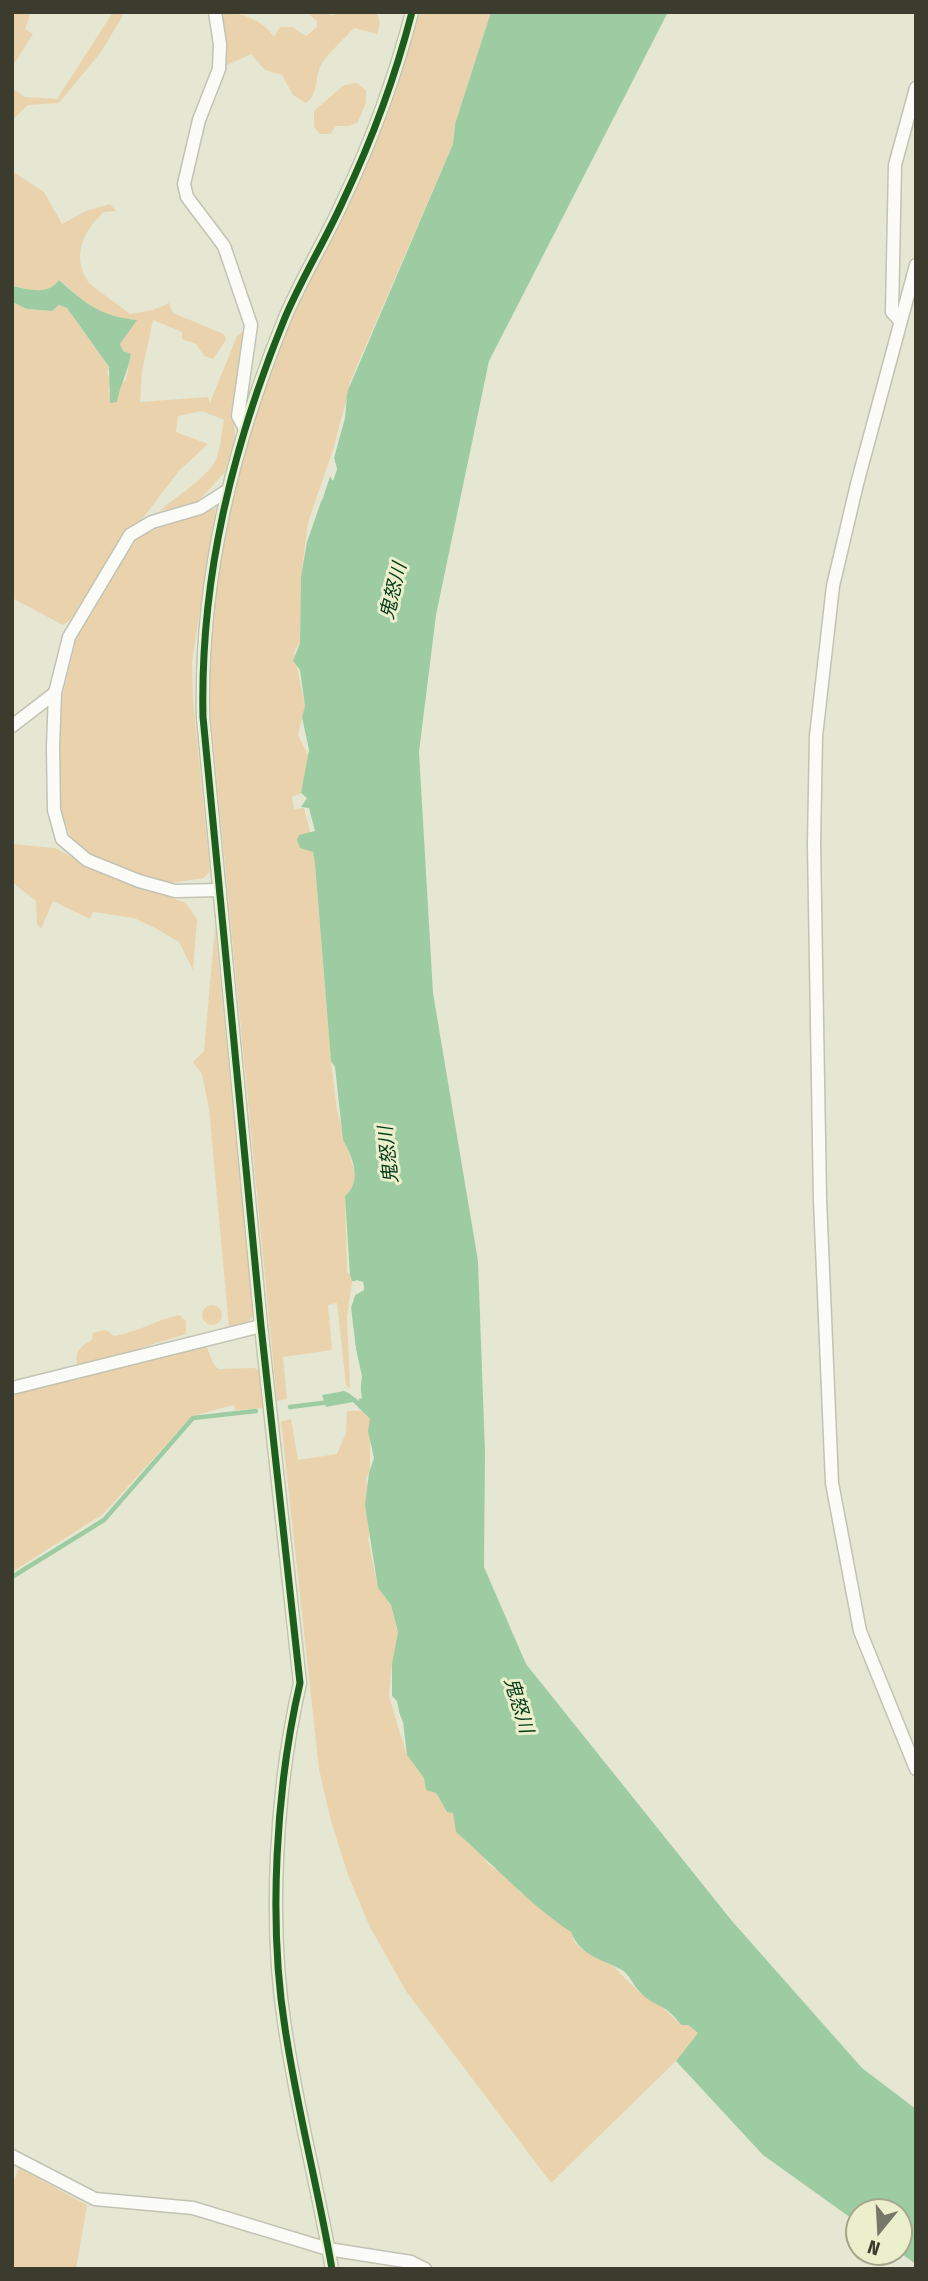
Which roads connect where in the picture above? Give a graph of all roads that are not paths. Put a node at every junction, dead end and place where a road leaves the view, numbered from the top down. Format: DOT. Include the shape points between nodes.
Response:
graph roads {
  1 [pos="215,12"];
  2 [pos="412,12"];
  3 [pos="916,89"];
  4 [pos="916,265"];
  5 [pos="900,321"];
  6 [pos="244,426"];
  7 [pos="225,492"];
  8 [pos="55,693"];
  9 [pos="12,726"];
  10 [pos="220,890"];
  11 [pos="261,1326"];
  12 [pos="12,1388"];
  13 [pos="916,1769"];
  14 [pos="12,2156"];
  15 [pos="328,2249"];
  16 [pos="332,2269"];
  17 [pos="425,2269"];
  1 -- 6 [label="street" via="219,69 199,120 184,184 187,197 224,246 251,325 238,416"];
  2 -- 6 [label="street" via="377,124 285,318"];
  3 -- 5 [label="street" via="895,165 892,312"];
  4 -- 5 [label="street"];
  5 -- 13 [label="street" via="833,586 816,736 815,923 832,1483 860,1631"];
  6 -- 7 [label="street"];
  7 -- 8 [label="street" via="200,508 152,522 130,535 69,637"];
  7 -- 10 [label="street" via="210,577 202,669"];
  8 -- 9 [label="street"];
  8 -- 10 [label="street" via="54,810 62,839 87,860 139,881 175,891"];
  10 -- 11 [label="street"];
  11 -- 12 [label="street"];
  11 -- 15 [label="street" via="300,1683 289,1732 280,1827 277,1939 284,2027"];
  14 -- 15 [label="street" via="95,2199 193,2208"];
  15 -- 16 [label="street"];
  15 -- 17 [label="street" via="411,2262"];
}
